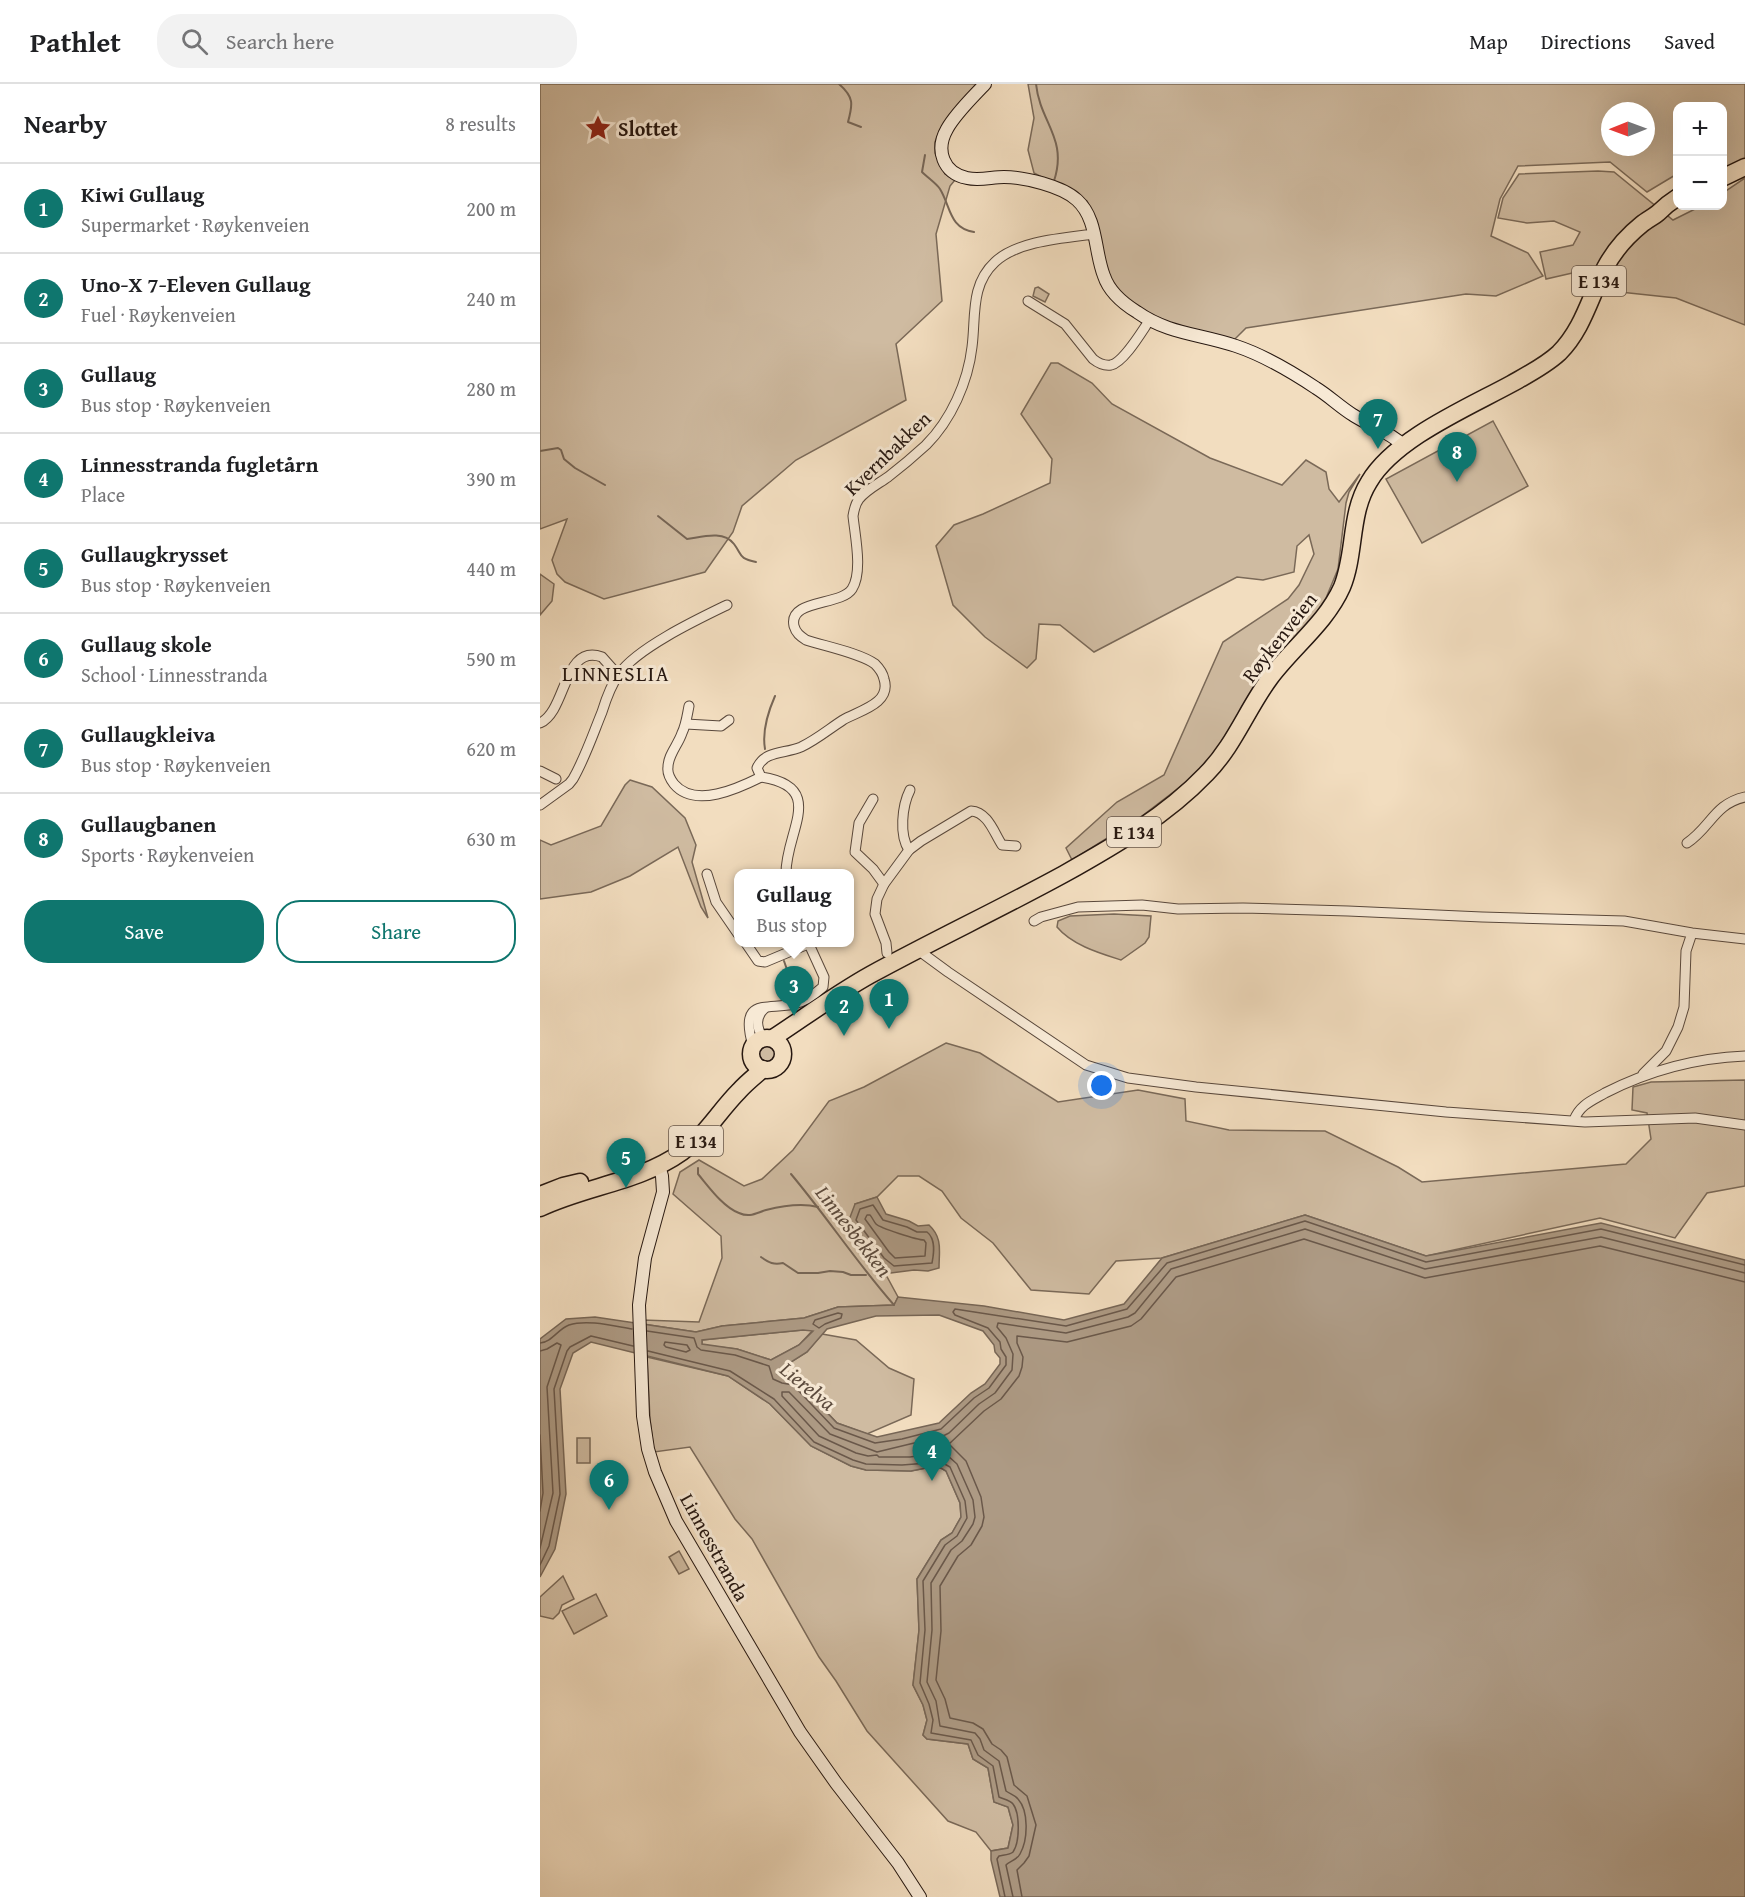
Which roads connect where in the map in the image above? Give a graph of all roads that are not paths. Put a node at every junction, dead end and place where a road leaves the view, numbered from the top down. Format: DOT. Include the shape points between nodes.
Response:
graph roads {
  1 [pos="985,84"];
  2 [pos="1745,166"];
  3 [pos="1727,175"];
  4 [pos="1673,200"];
  5 [pos="1673,208"];
  6 [pos="1657,214"];
  7 [pos="1094,234"];
  8 [pos="1028,301"];
  9 [pos="1149,321"];
  10 [pos="1403,445"];
  11 [pos="727,605"];
  12 [pos="618,675"];
  13 [pos="688,706"];
  14 [pos="729,720"];
  15 [pos="540,723"];
  16 [pos="686,724"];
  17 [pos="540,771"];
  18 [pos="761,777"];
  19 [pos="555,779"];
  20 [pos="910,790"];
  21 [pos="1745,797"];
  22 [pos="873,799"];
  23 [pos="540,805"];
  24 [pos="1687,843"];
  25 [pos="1016,846"];
  26 [pos="909,850"];
  27 [pos="787,869"];
  28 [pos="707,874"];
  29 [pos="884,884"];
  30 [pos="1034,921"];
  31 [pos="734,928"];
  32 [pos="1691,936"];
  33 [pos="1745,939"];
  34 [pos="748,947"];
  35 [pos="799,947"];
  36 [pos="810,947"];
  37 [pos="918,950"];
  38 [pos="887,953"];
  39 [pos="764,1050"];
  40 [pos="1745,1056"];
  41 [pos="1641,1076"];
  42 [pos="1574,1120"];
  43 [pos="1745,1125"];
  44 [pos="659,1166"];
  45 [pos="540,1203"];
  46 [pos="920,1897"];
  1 -- 7 [label="street" via="941,141 942,158 950,171 968,178 1023,179 1059,190 1084,208"];
  2 -- 3 [label="highway"];
  4 -- 6 [label="highway, Røykenveien / E 134"];
  5 -- 6 [label="highway, Røykenveien / E 134"];
  6 -- 10 [label="highway, Røykenveien / E 134" via="1632,232 1615,252 1578,328 1557,354"];
  7 -- 9 [label="street" via="1105,279 1119,298"];
  7 -- 18 [label="street, Kvernbakken" via="1021,247 1003,255 984,275 976,297 967,369 949,415 914,456 858,500 853,516 857,574 854,587 844,596 799,611 794,620 794,628 806,640 874,663 885,681 882,697 798,748 764,758 758,768"];
  8 -- 9 [label="street" via="1065,324 1093,359 1107,365 1118,362"];
  9 -- 10 [label="street" via="1258,355"];
  10 -- 37 [label="highway, Røykenveien / E 134" via="1383,463 1363,492 1354,518 1348,568 1334,602 1268,681 1229,746 1206,774 1167,808 1112,846"];
  11 -- 12 [label="street" via="664,638"];
  12 -- 15 [label="street" via="602,657 581,659 571,670 551,715"];
  12 -- 23 [label="street" via="573,779"];
  13 -- 16 [label="street"];
  14 -- 16 [label="street" via="721,726"];
  16 -- 18 [label="street" via="667,768 678,787 693,794 716,795"];
  17 -- 19 [label="street"];
  18 -- 27 [label="street" via="789,786 800,807"];
  20 -- 26 [label="street" via="903,808"];
  21 -- 24 [label="street" via="1721,808"];
  22 -- 29 [label="street" via="859,823 855,852"];
  25 -- 26 [label="street" via="1002,845 985,817 971,811"];
  26 -- 29 [label="street"];
  28 -- 31 [label="street" via="716,902"];
  29 -- 38 [label="street" via="875,914"];
  30 -- 33 [label="street" via="1066,909 1142,905 1624,921"];
  32 -- 41 [label="street" via="1678,1027 1666,1051"];
  34 -- 35 [label="street" via="758,961 765,962"];
  36 -- 39 [label="street" via="824,976 823,987 800,1002 768,1006 760,1013 757,1022"];
  37 -- 39 [label="highway, Røykenveien / E 134" via="846,989"];
  37 -- 42 [label="street" via="1086,1065 1117,1075 1196,1087 1446,1112"];
  39 -- 44 [label="highway, Røykenveien / E 134" via="739,1091 700,1137"];
  40 -- 41 [label="street" via="1690,1062"];
  41 -- 42 [label="street" via="1589,1102 1578,1110"];
  42 -- 43 [label="street" via="1695,1118"];
  44 -- 45 [label="highway, Røykenveien / E 134" via="573,1184"];
  44 -- 46 [label="street, Linnesstranda" via="663,1192 644,1266 639,1321 643,1416 655,1472 676,1521 800,1732"];
}
